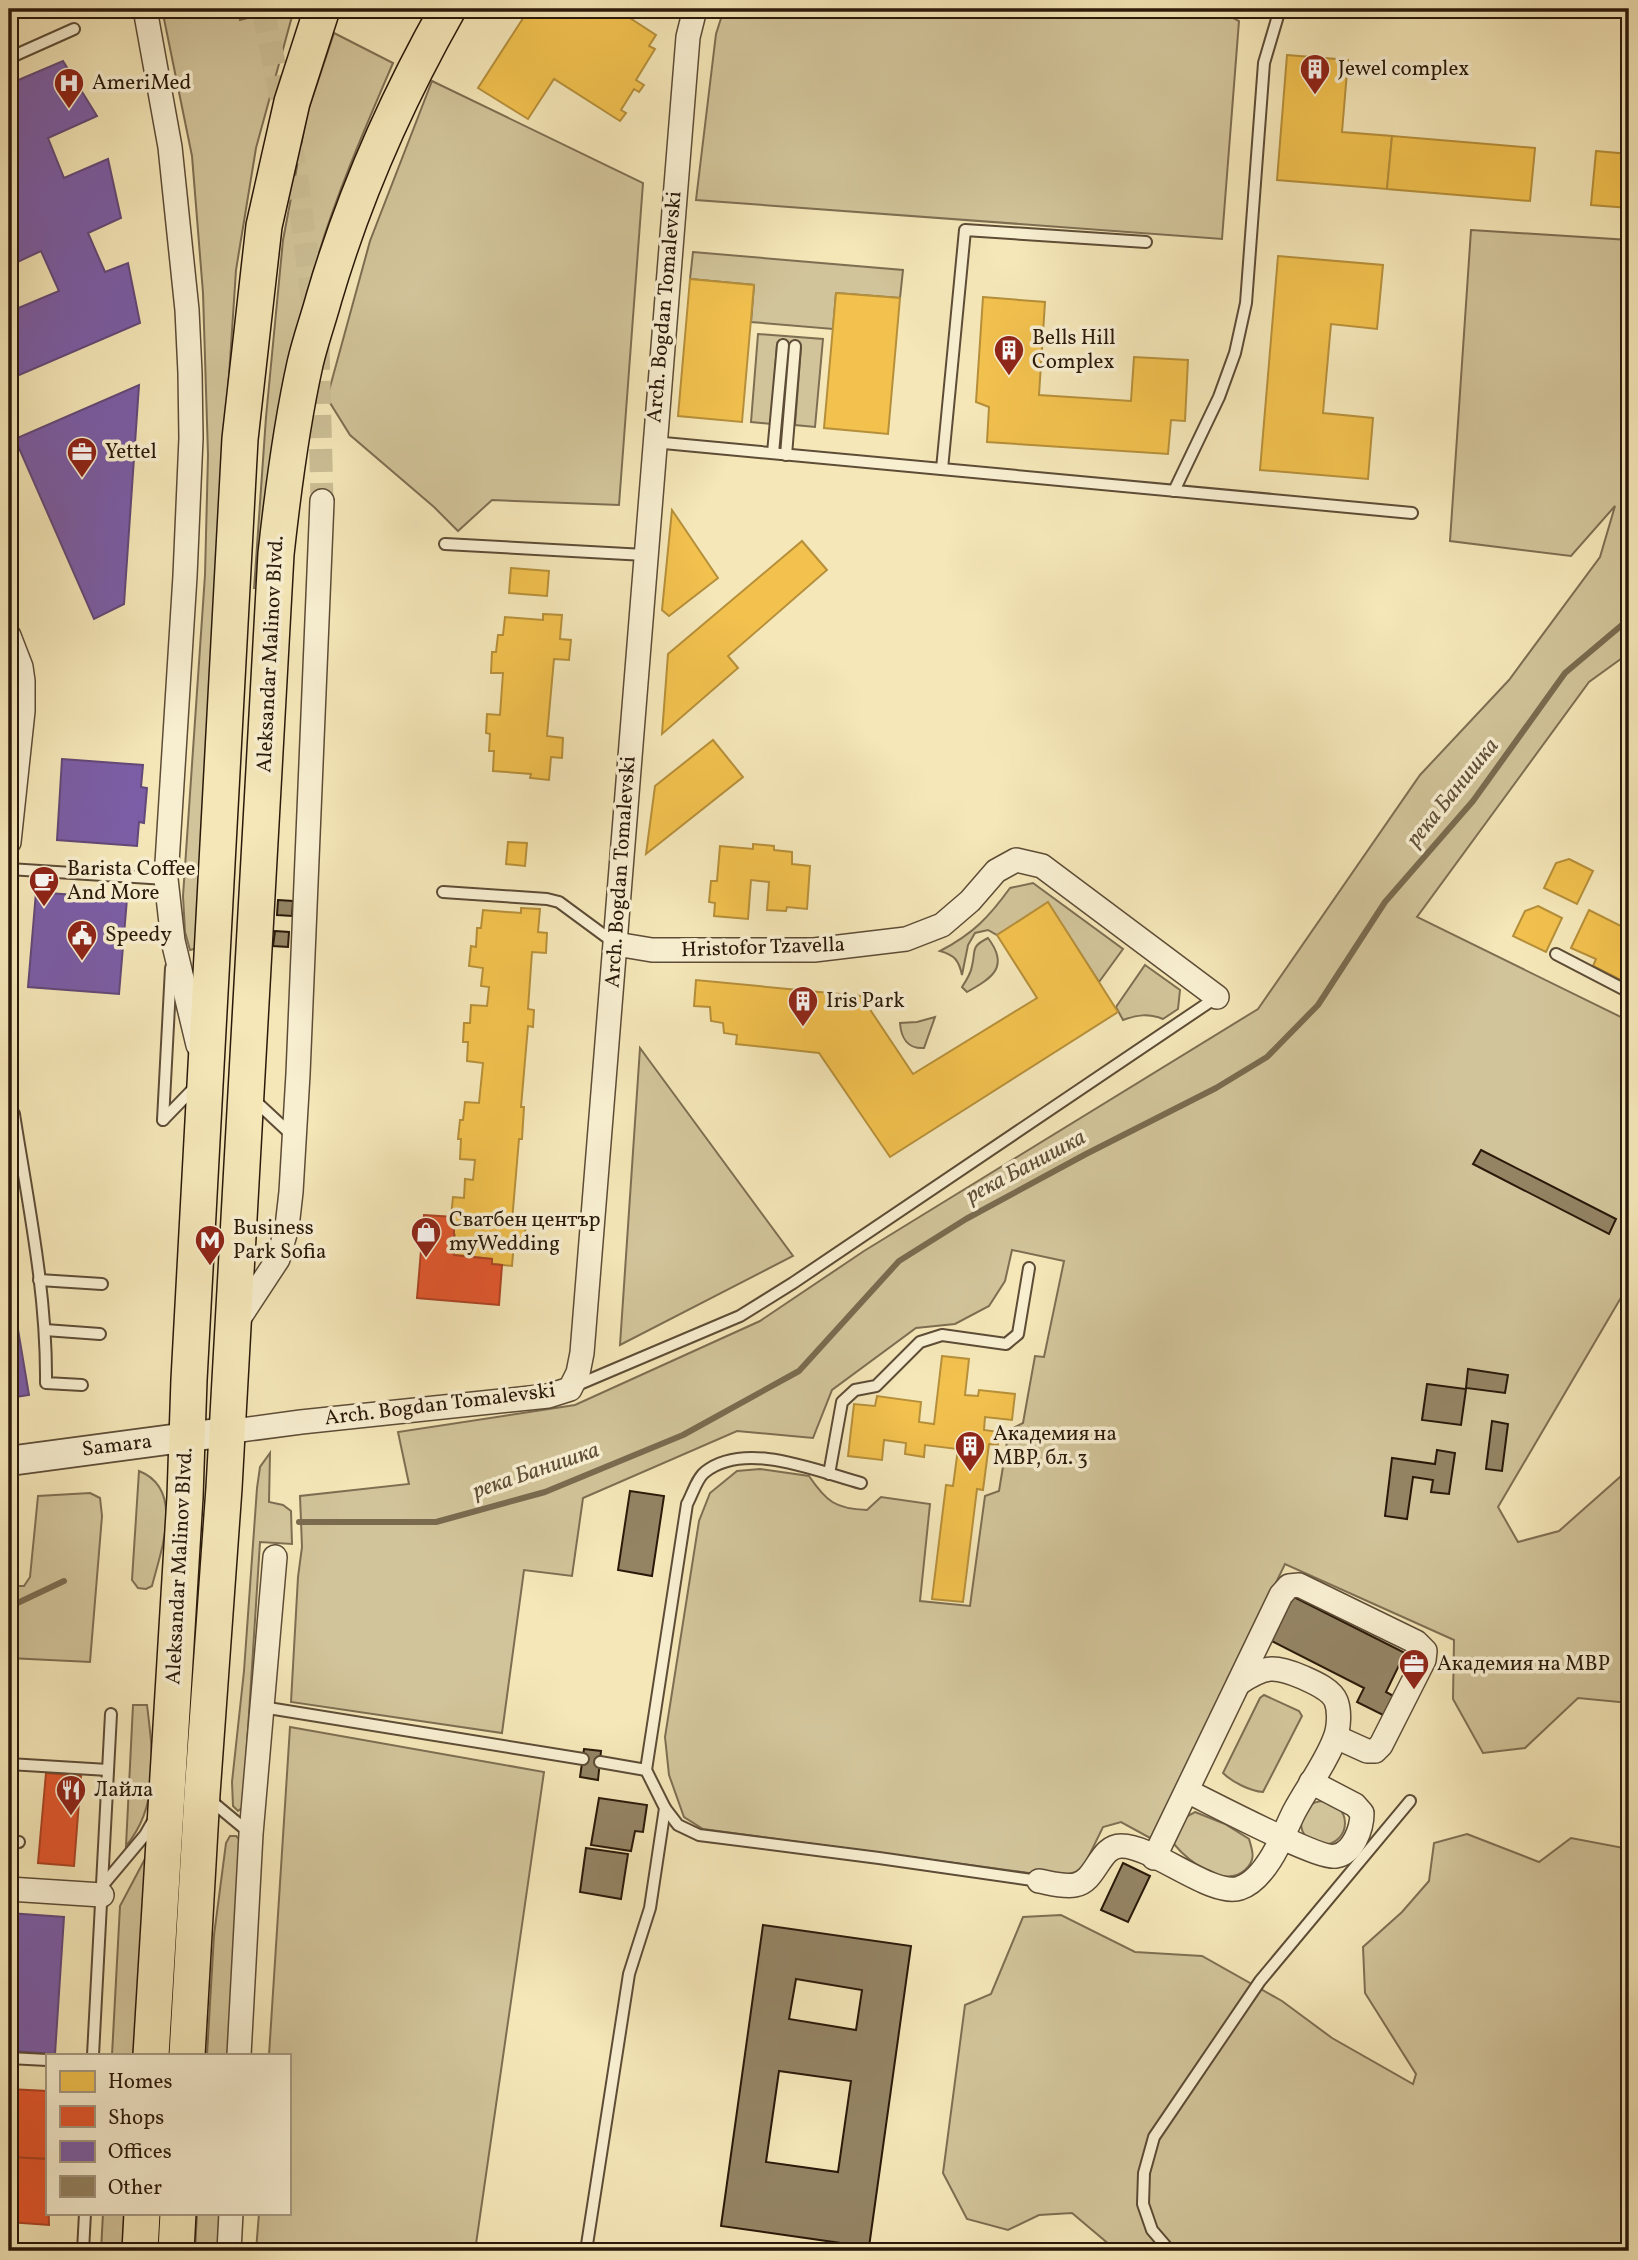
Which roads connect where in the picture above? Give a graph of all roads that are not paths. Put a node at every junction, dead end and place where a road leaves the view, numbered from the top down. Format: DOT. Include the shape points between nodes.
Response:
graph roads {
  1 [pos="145,9"];
  2 [pos="322,9"];
  3 [pos="448,9"];
  4 [pos="695,9"];
  5 [pos="1280,9"];
  6 [pos="74,29"];
  7 [pos="9,58"];
  8 [pos="1146,242"];
  9 [pos="783,345"];
  10 [pos="795,346"];
  11 [pos="653,442"];
  12 [pos="773,453"];
  13 [pos="786,455"];
  14 [pos="942,469"];
  15 [pos="1174,491"];
  16 [pos="322,501"];
  17 [pos="1412,513"];
  18 [pos="445,544"];
  19 [pos="645,555"];
  20 [pos="9,636"];
  21 [pos="9,842"];
  22 [pos="9,869"];
  23 [pos="166,879"];
  24 [pos="443,892"];
  25 [pos="173,941"];
  26 [pos="616,944"];
  27 [pos="1556,954"];
  28 [pos="1629,992"];
  29 [pos="1217,997"];
  30 [pos="206,1076"];
  31 [pos="247,1094"];
  32 [pos="297,1096"];
  33 [pos="9,1108"];
  34 [pos="275,1118"];
  35 [pos="293,1137"];
  36 [pos="1029,1268"];
  37 [pos="39,1279"];
  38 [pos="102,1283"];
  39 [pos="233,1329"];
  40 [pos="45,1330"];
  41 [pos="100,1334"];
  42 [pos="82,1385"];
  43 [pos="570,1389"];
  44 [pos="226,1432"];
  45 [pos="187,1437"];
  46 [pos="9,1461"];
  47 [pos="829,1474"];
  48 [pos="861,1483"];
  49 [pos="275,1557"];
  50 [pos="1239,1683"];
  51 [pos="262,1707"];
  52 [pos="111,1714"];
  53 [pos="1336,1737"];
  54 [pos="583,1759"];
  55 [pos="600,1762"];
  56 [pos="9,1764"];
  57 [pos="108,1770"];
  58 [pos="646,1770"];
  59 [pos="1311,1782"];
  60 [pos="167,1789"];
  61 [pos="1187,1791"];
  62 [pos="202,1794"];
  63 [pos="1410,1801"];
  64 [pos="665,1808"];
  65 [pos="251,1834"];
  66 [pos="1282,1836"];
  67 [pos="1154,1858"];
  68 [pos="1039,1881"];
  69 [pos="9,1889"];
  70 [pos="102,1890"];
  71 [pos="93,2054"];
  72 [pos="151,2054"];
  73 [pos="187,2054"];
  74 [pos="239,2054"];
  75 [pos="9,2058"];
  76 [pos="46,2060"];
  77 [pos="85,2214"];
  78 [pos="142,2214"];
  79 [pos="178,2214"];
  80 [pos="231,2214"];
  81 [pos="83,2251"];
  82 [pos="140,2251"];
  83 [pos="176,2251"];
  84 [pos="229,2251"];
  85 [pos="586,2251"];
  86 [pos="1170,2251"];
  1 -- 23 [label="street, Aleksandar Malinov Blvd." via="170,147 190,373 185,576"];
  2 -- 30 [label="main road, Aleksandar Malinov Blvd." via="292,102 264,226 240,439"];
  3 -- 31 [label="main road, Aleksandar Malinov Blvd." via="374,154 338,251 290,436 276,554"];
  4 -- 11 [label="street, Arch. Bogdan Tomalevski" via="688,37"];
  5 -- 15 [label="lane" via="1264,63 1246,303 1219,397"];
  6 -- 7 [label="lane"];
  8 -- 14 [label="lane" via="965,230"];
  9 -- 12 [label="lane"];
  10 -- 13 [label="lane"];
  11 -- 12 [label="lane"];
  11 -- 19 [label="street, Arch. Bogdan Tomalevski"];
  12 -- 13 [label="lane"];
  13 -- 14 [label="lane"];
  14 -- 15 [label="lane"];
  15 -- 17 [label="lane"];
  16 -- 32 [label="street, Aleksandar Malinov Blvd."];
  18 -- 19 [label="lane"];
  19 -- 26 [label="street, Arch. Bogdan Tomalevski"];
  20 -- 21 [label="street" via="23,681"];
  22 -- 23 [label="lane"];
  23 -- 25 [label="street, Aleksandar Malinov Blvd."];
  24 -- 26 [label="lane" via="559,902"];
  25 -- 30 [label="street, Aleksandar Malinov Blvd."];
  25 -- 30 [label="lane" via="163,1120"];
  26 -- 29 [label="street, Hristofor Tzavella" via="652,950 814,950 906,939 942,925 996,871 1016,860 1042,866"];
  26 -- 43 [label="street, Arch. Bogdan Tomalevski" via="582,1353"];
  27 -- 28 [label="lane"];
  29 -- 43 [label="lane" via="740,1316"];
  30 -- 45 [label="main road, Aleksandar Malinov Blvd."];
  31 -- 34 [label="lane"];
  31 -- 39 [label="main road, Aleksandar Malinov Blvd."];
  32 -- 34 [label="lane"];
  32 -- 35 [label="street, Aleksandar Malinov Blvd."];
  33 -- 37 [label="lane" via="14,1114"];
  34 -- 35 [label="lane"];
  35 -- 39 [label="street, Aleksandar Malinov Blvd." via="287,1227 278,1259"];
  36 -- 47 [label="lane" via="1018,1334 1006,1344 942,1335 920,1342 876,1386 855,1390 842,1402"];
  37 -- 38 [label="lane"];
  37 -- 40 [label="lane"];
  39 -- 44 [label="main road, Aleksandar Malinov Blvd."];
  40 -- 41 [label="lane"];
  40 -- 42 [label="lane" via="46,1382"];
  43 -- 44 [label="street, Arch. Bogdan Tomalevski" via="548,1396"];
  44 -- 45 [label="street, Samara"];
  44 -- 62 [label="main road, Aleksandar Malinov Blvd."];
  45 -- 46 [label="street, Samara"];
  45 -- 60 [label="main road, Aleksandar Malinov Blvd."];
  47 -- 48 [label="lane"];
  47 -- 58 [label="lane" via="772,1458 748,1457 737,1457 704,1472 687,1504"];
  49 -- 51 [label="street"];
  50 -- 53 [label="street" via="1257,1671 1282,1668 1318,1684 1336,1700"];
  50 -- 53 [label="street" via="1289,1586 1299,1585 1425,1651 1375,1751"];
  50 -- 61 [label="street"];
  51 -- 54 [label="lane"];
  51 -- 65 [label="street"];
  52 -- 57 [label="lane"];
  53 -- 59 [label="street"];
  55 -- 58 [label="lane"];
  56 -- 57 [label="lane"];
  57 -- 70 [label="lane"];
  58 -- 64 [label="lane"];
  59 -- 66 [label="street"];
  59 -- 66 [label="street" via="1355,1805 1362,1813 1362,1827 1345,1853 1333,1857"];
  60 -- 70 [label="lane" via="145,1835"];
  60 -- 72 [label="main road, Aleksandar Malinov Blvd."];
  61 -- 66 [label="street"];
  61 -- 67 [label="street"];
  62 -- 65 [label="lane"];
  62 -- 73 [label="main road, Aleksandar Malinov Blvd."];
  63 -- 86 [label="lane" via="1260,1981 1154,2137 1144,2173 1143,2204 1152,2230"];
  64 -- 68 [label="lane" via="678,1825 699,1835"];
  64 -- 85 [label="lane" via="650,1908 629,1974"];
  65 -- 74 [label="street"];
  66 -- 67 [label="street" via="1271,1859 1238,1889 1221,1888"];
  67 -- 68 [label="street" via="1119,1845 1107,1850 1078,1885"];
  69 -- 70 [label="street"];
  70 -- 71 [label="lane"];
  75 -- 76 [label="lane"];
  77 -- 81 [label="lane"];
  78 -- 82 [label="main road"];
  79 -- 83 [label="main road"];
  80 -- 84 [label="street"];
}
